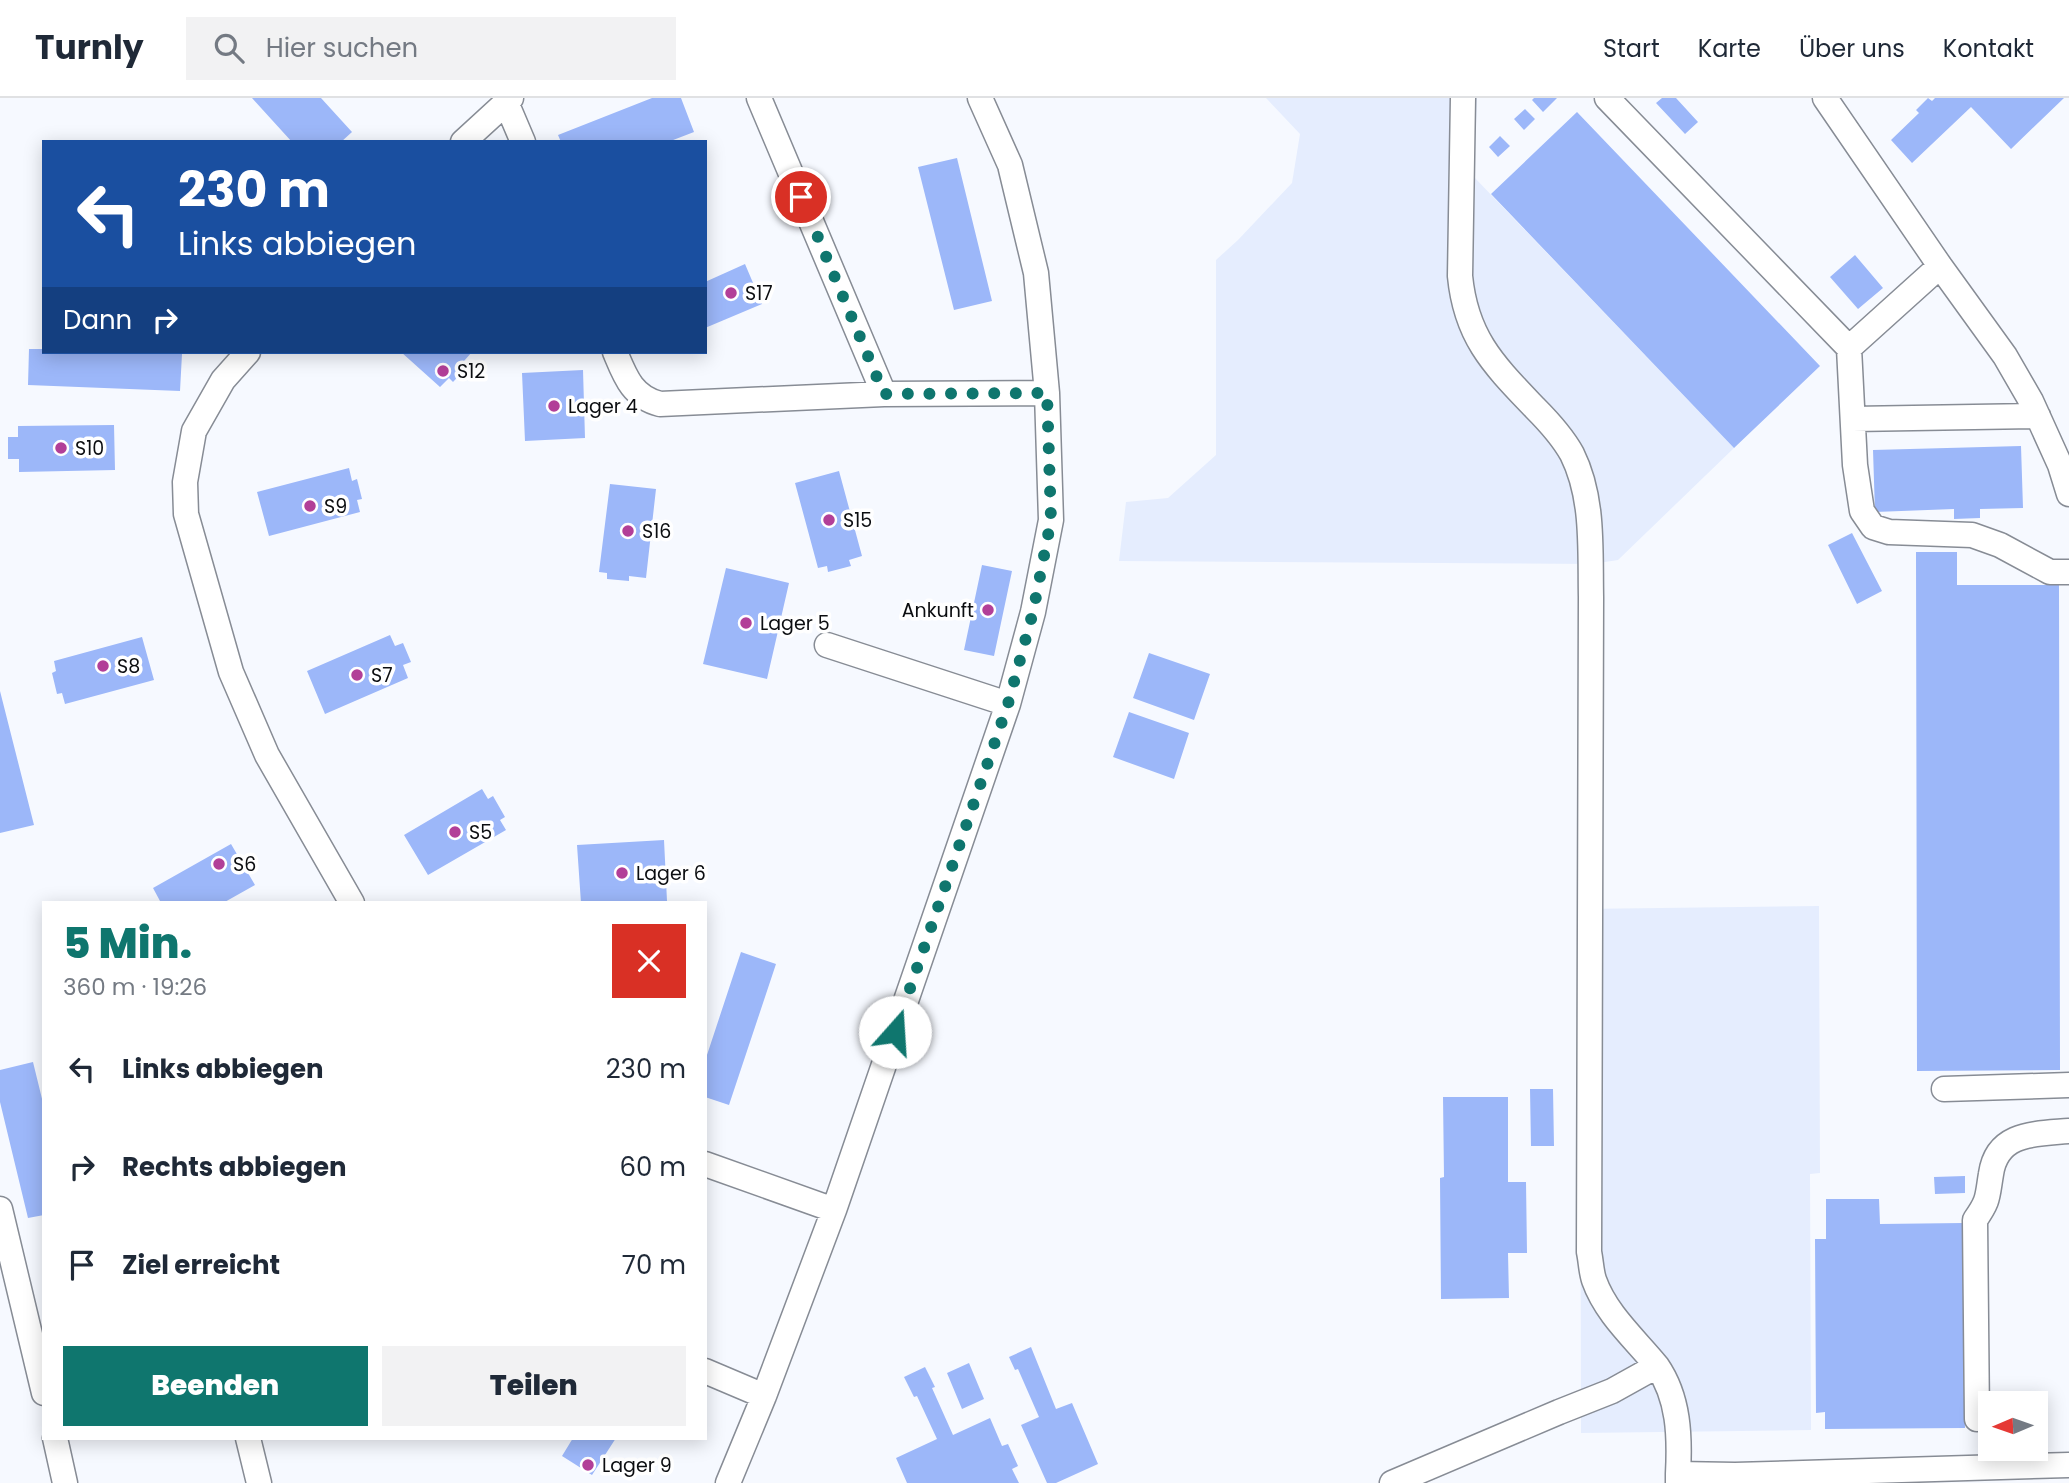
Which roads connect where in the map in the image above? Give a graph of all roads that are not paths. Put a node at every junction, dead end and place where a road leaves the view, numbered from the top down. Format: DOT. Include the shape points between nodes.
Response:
graph roads {
  1 [pos="759,98"];
  2 [pos="980,98"];
  3 [pos="1463,98"];
  4 [pos="1606,98"];
  5 [pos="1825,98"];
  6 [pos="508,100"];
  7 [pos="465,140"];
  8 [pos="522,140"];
  9 [pos="1940,266"];
  10 [pos="1849,348"];
  11 [pos="246,354"];
  12 [pos="616,354"];
  13 [pos="1047,393"];
  14 [pos="884,394"];
  15 [pos="2038,416"];
  16 [pos="1853,419"];
  17 [pos="2069,494"];
  18 [pos="2069,572"];
  19 [pos="827,645"];
  20 [pos="1008,704"];
  21 [pos="351,901"];
  22 [pos="2069,1085"];
  23 [pos="1944,1089"];
  24 [pos="2069,1131"];
  25 [pos="707,1165"];
  26 [pos="0,1209"];
  27 [pos="834,1210"];
  28 [pos="1657,1366"];
  29 [pos="707,1372"];
  30 [pos="42,1385"];
  31 [pos="764,1396"];
  32 [pos="1976,1419"];
  33 [pos="55,1440"];
  34 [pos="248,1440"];
  35 [pos="2069,1465"];
  36 [pos="1678,1470"];
  37 [pos="1988,1476"];
  38 [pos="65,1483"];
  39 [pos="259,1483"];
  40 [pos="728,1483"];
  41 [pos="1392,1483"];
  1 -- 14 [label="street"];
  2 -- 13 [label="street" via="1010,165 1035,273"];
  3 -- 28 [label="street" via="1462,300 1482,349 1559,433 1587,495 1591,597 1589,1252 1594,1280 1605,1302"];
  4 -- 10 [label="street"];
  5 -- 9 [label="street"];
  6 -- 7 [label="street"];
  6 -- 8 [label="street"];
  9 -- 10 [label="street"];
  9 -- 15 [label="street" via="2005,356"];
  10 -- 16 [label="street"];
  11 -- 21 [label="street" via="223,380 194,431 185,482 186,513 241,695 267,755"];
  12 -- 14 [label="street" via="631,386 643,398 660,404"];
  13 -- 14 [label="street"];
  13 -- 20 [label="street" via="1051,520"];
  15 -- 16 [label="street"];
  15 -- 17 [label="street"];
  16 -- 18 [label="street" via="1862,511 1872,527 1889,532 1972,534 2050,572"];
  19 -- 20 [label="street"];
  20 -- 27 [label="street"];
  22 -- 23 [label="street"];
  24 -- 32 [label="street" via="2026,1134 1996,1155 1987,1202 1975,1220"];
  25 -- 27 [label="street"];
  26 -- 30 [label="street"];
  27 -- 31 [label="street"];
  28 -- 36 [label="street" via="1668,1382 1675,1409"];
  28 -- 41 [label="street" via="1612,1391"];
  29 -- 31 [label="street"];
  31 -- 40 [label="street"];
  33 -- 38 [label="street"];
  34 -- 39 [label="street"];
  35 -- 37 [label="street"];
  36 -- 37 [label="street" via="1735,1475"];
}
